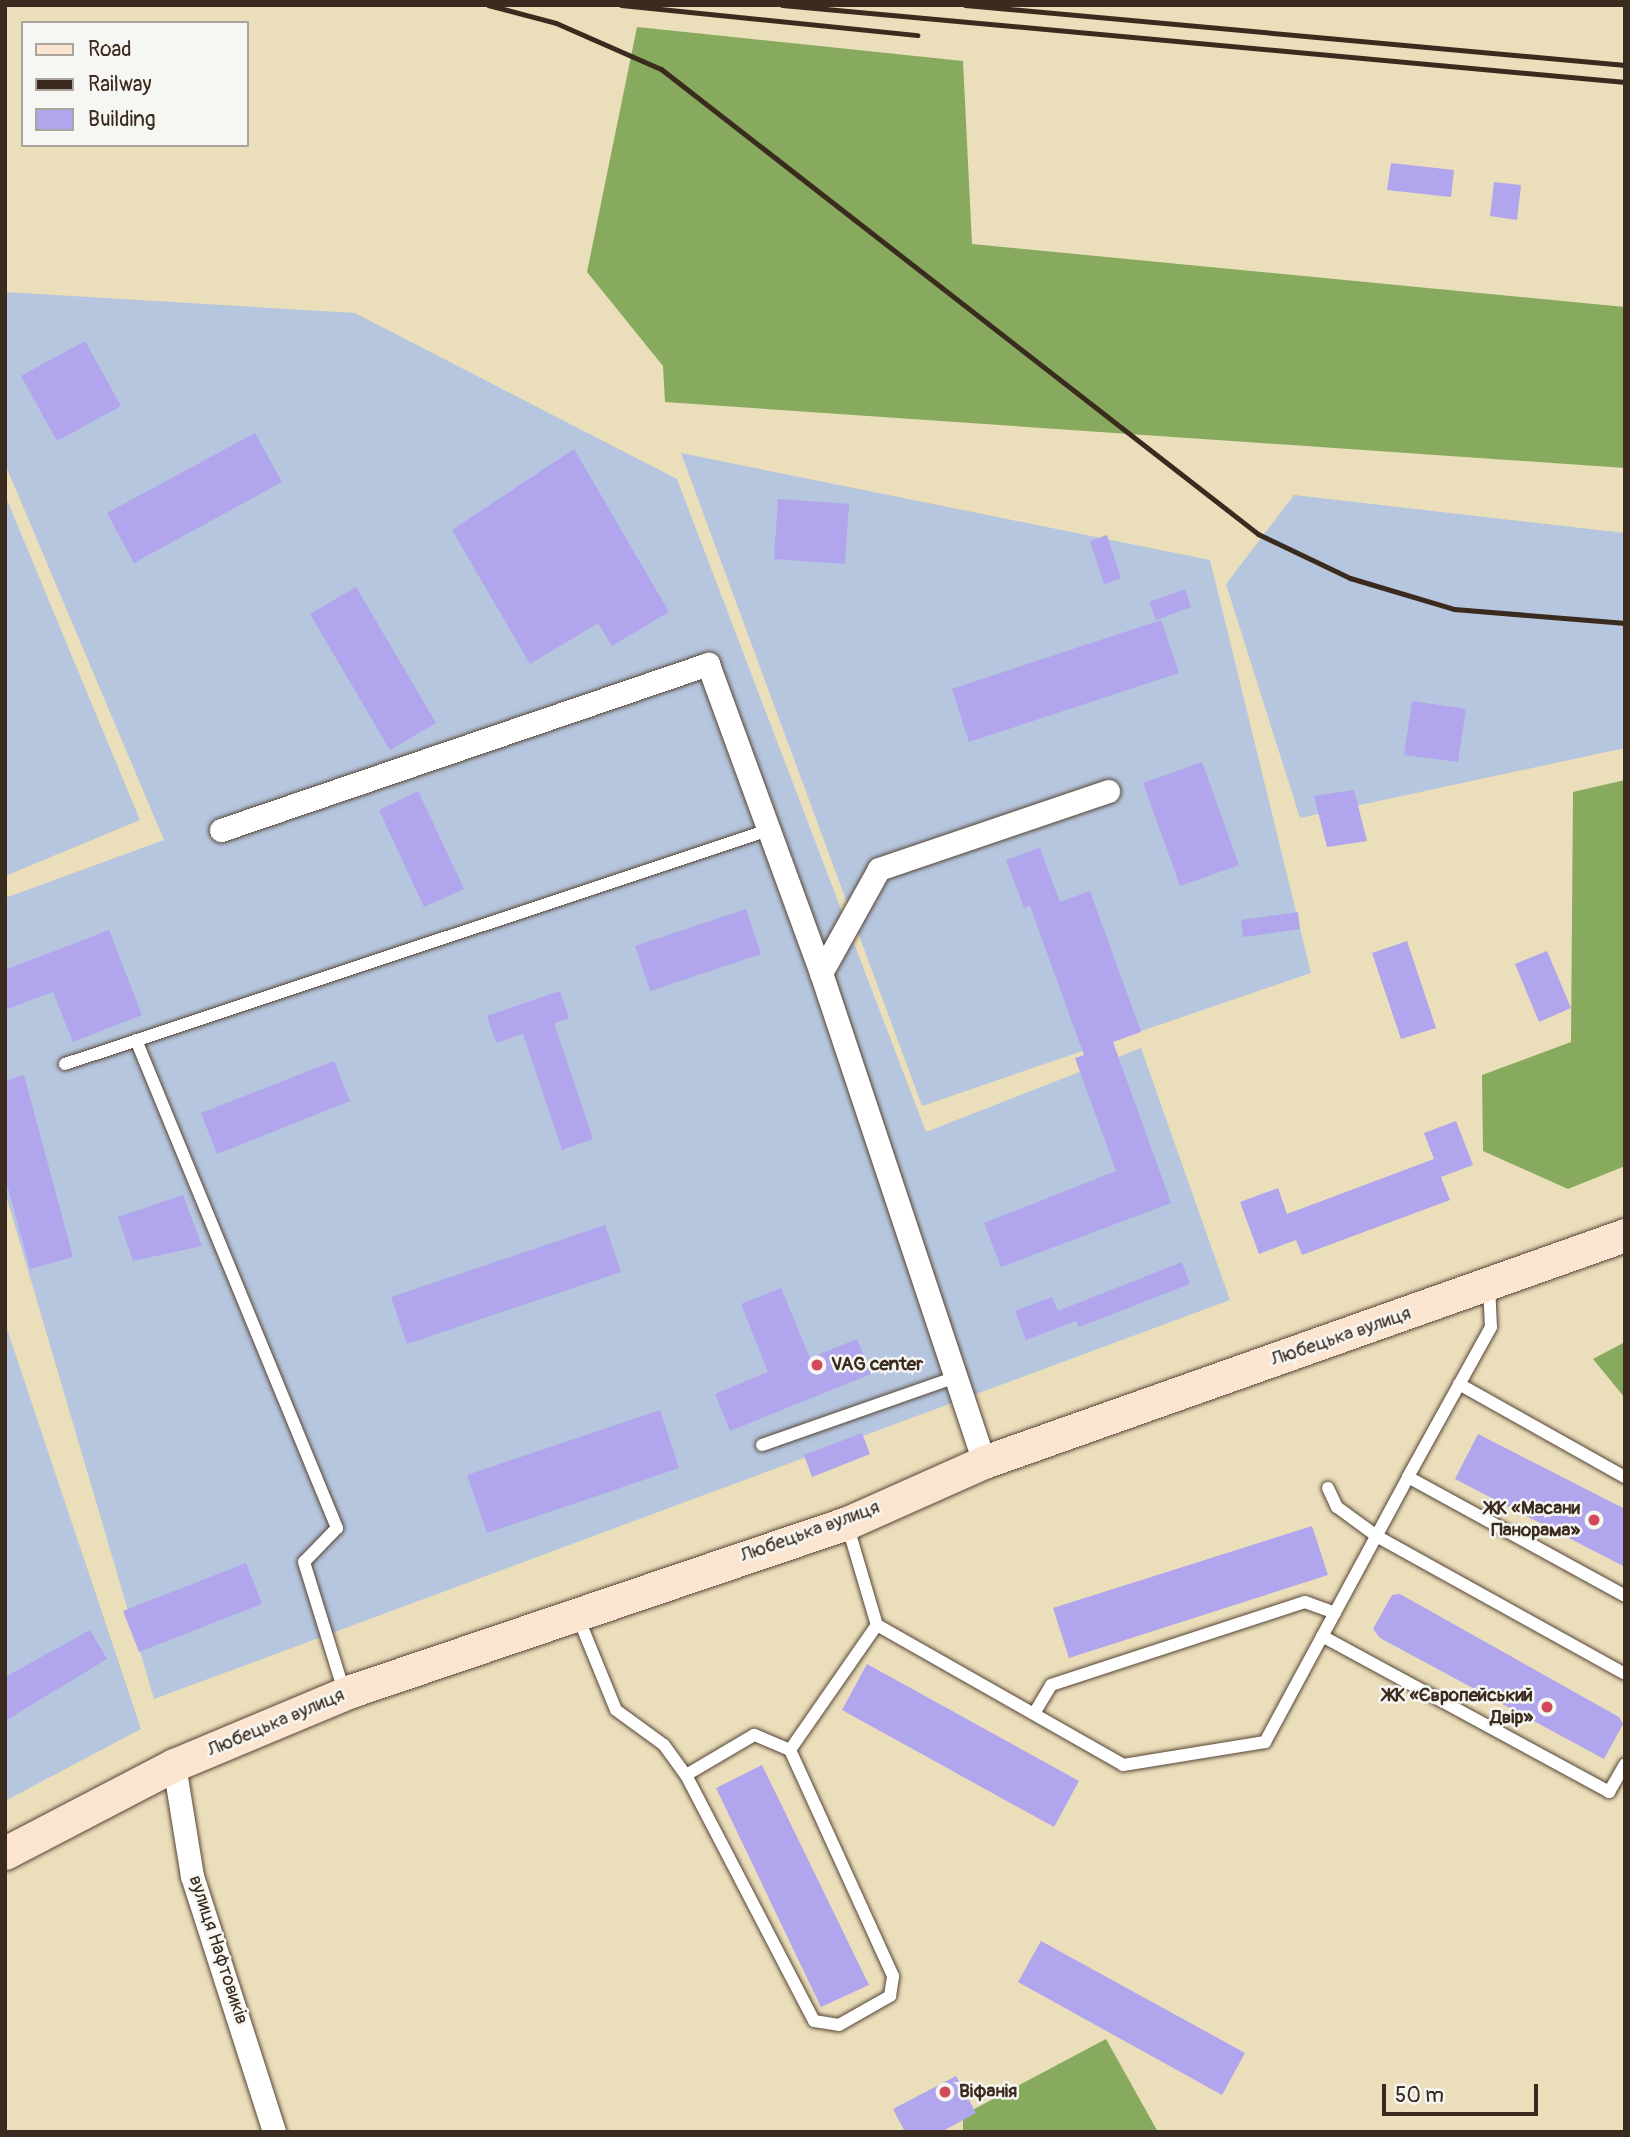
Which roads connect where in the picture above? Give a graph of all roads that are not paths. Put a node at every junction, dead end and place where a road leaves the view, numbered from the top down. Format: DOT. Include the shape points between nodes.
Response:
graph roads {
  1 [pos="1108,791"];
  2 [pos="221,830"];
  3 [pos="769,830"];
  4 [pos="821,972"];
  5 [pos="136,1040"];
  6 [pos="65,1064"];
  7 [pos="1625,1235"];
  8 [pos="1489,1285"];
  9 [pos="956,1377"];
  10 [pos="1459,1384"];
  11 [pos="762,1445"];
  12 [pos="984,1462"];
  13 [pos="1408,1477"];
  14 [pos="1625,1477"];
  15 [pos="1328,1488"];
  16 [pos="846,1523"];
  17 [pos="1378,1537"];
  18 [pos="1625,1596"];
  19 [pos="575,1610"];
  20 [pos="1335,1613"];
  21 [pos="877,1625"];
  22 [pos="1322,1636"];
  23 [pos="1625,1674"];
  24 [pos="345,1694"];
  25 [pos="1035,1712"];
  26 [pos="790,1750"];
  27 [pos="1625,1764"];
  28 [pos="174,1765"];
  29 [pos="686,1775"];
  30 [pos="5,1853"];
  31 [pos="274,2132"];
  1 -- 4 [label="street" via="879,869"];
  2 -- 3 [label="street" via="708,664"];
  3 -- 4 [label="street"];
  3 -- 5 [label="lane"];
  4 -- 9 [label="street"];
  5 -- 6 [label="lane"];
  5 -- 24 [label="lane" via="337,1528 304,1562"];
  7 -- 8 [label="main road, Любецька вулиця"];
  8 -- 10 [label="lane" via="1491,1327"];
  8 -- 12 [label="main road, Любецька вулиця"];
  9 -- 11 [label="lane"];
  9 -- 12 [label="street"];
  10 -- 13 [label="lane"];
  10 -- 14 [label="lane"];
  12 -- 16 [label="main road, Любецька вулиця"];
  13 -- 17 [label="lane"];
  13 -- 18 [label="lane"];
  15 -- 17 [label="lane" via="1337,1507"];
  16 -- 19 [label="main road, Любецька вулиця"];
  16 -- 21 [label="lane"];
  17 -- 20 [label="lane"];
  17 -- 23 [label="lane"];
  19 -- 24 [label="main road, Любецька вулиця"];
  19 -- 29 [label="lane" via="616,1710 664,1745"];
  20 -- 22 [label="lane"];
  20 -- 25 [label="lane" via="1305,1602 1051,1685"];
  21 -- 25 [label="lane"];
  21 -- 26 [label="lane"];
  22 -- 25 [label="lane" via="1265,1742 1122,1765"];
  22 -- 27 [label="lane" via="1609,1793"];
  24 -- 28 [label="main road, Любецька вулиця"];
  26 -- 29 [label="lane" via="754,1735"];
  26 -- 29 [label="lane" via="892,1976 890,1996 839,2025 814,2021"];
  28 -- 30 [label="main road, Любецька вулиця"];
  28 -- 31 [label="street, вулиця Нафтовиків" via="192,1876"];
}
